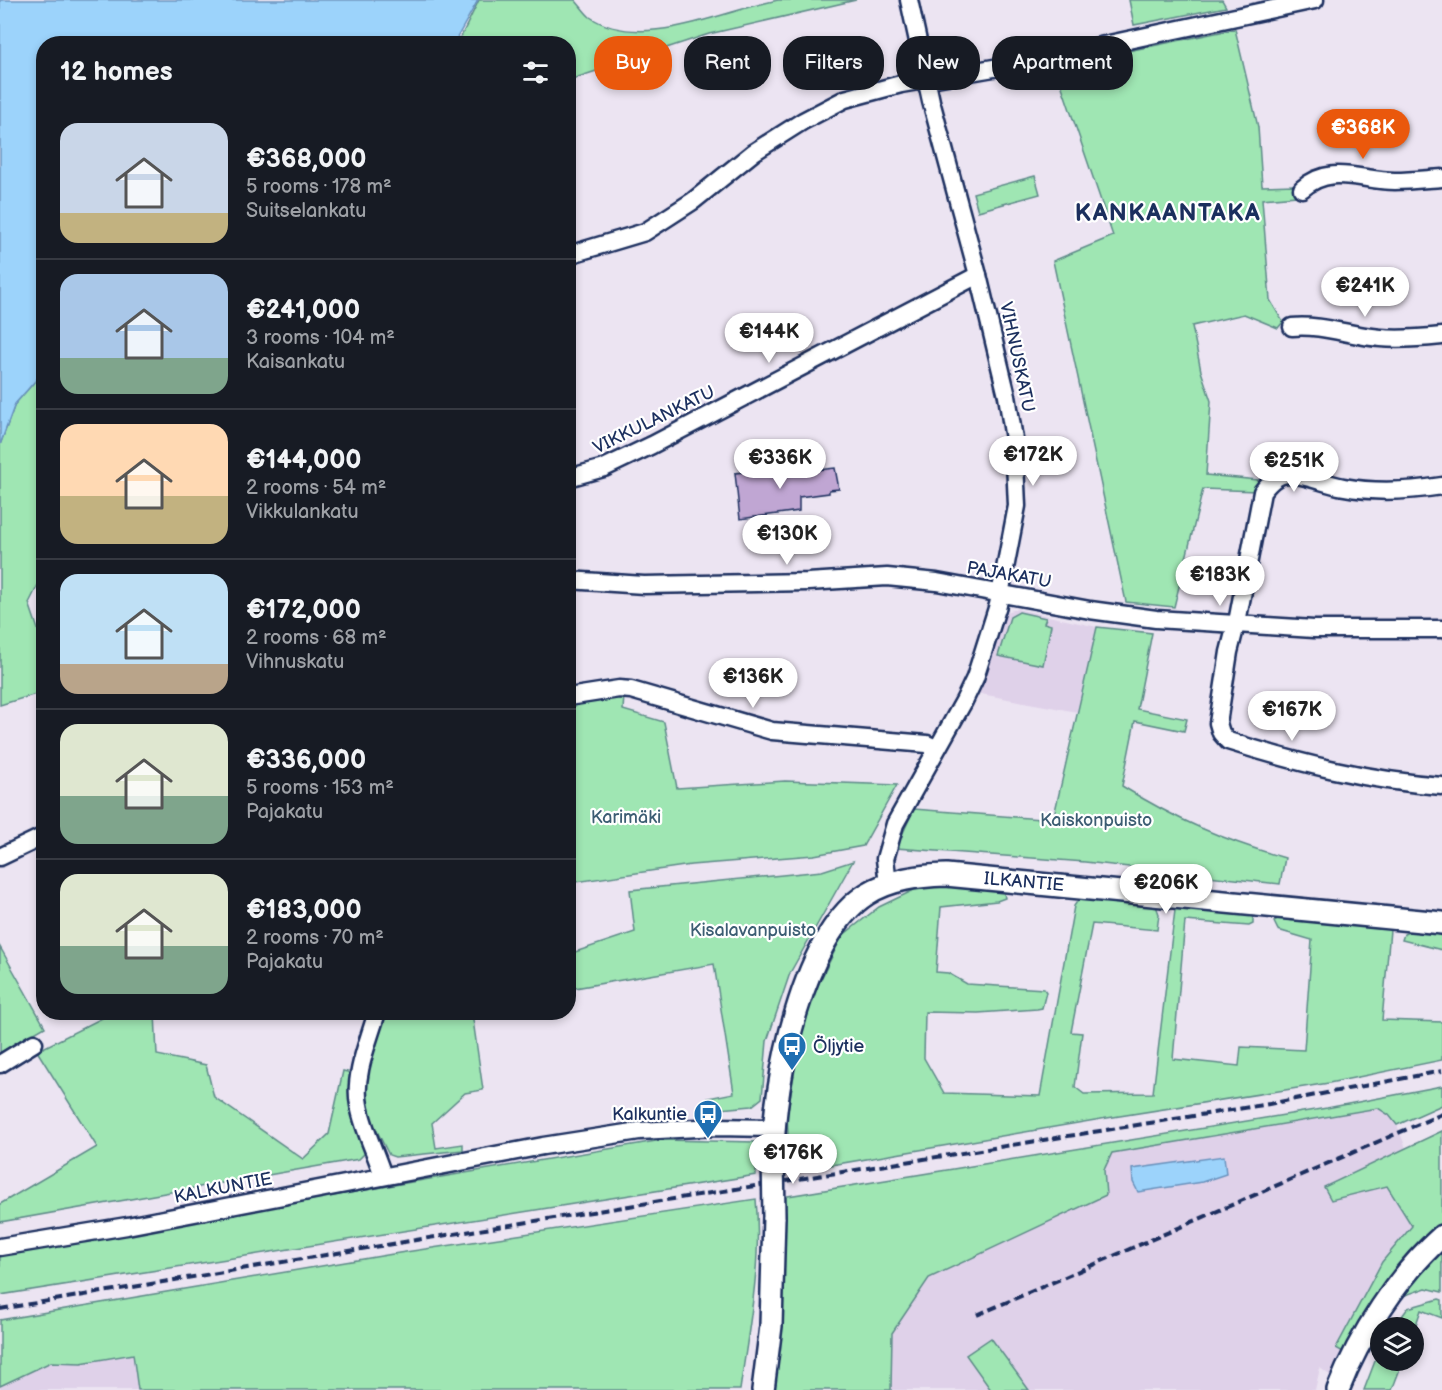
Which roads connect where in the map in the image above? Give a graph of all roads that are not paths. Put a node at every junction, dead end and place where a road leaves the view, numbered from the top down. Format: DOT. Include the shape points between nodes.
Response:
graph roads {
  1 [pos="909,0"];
  2 [pos="1315,0"];
  3 [pos="917,36"];
  4 [pos="980,71"];
  5 [pos="896,85"];
  6 [pos="928,90"];
  7 [pos="1442,178"];
  8 [pos="1302,189"];
  9 [pos="576,253"];
  10 [pos="978,275"];
  11 [pos="1292,327"];
  12 [pos="1442,336"];
  13 [pos="576,476"];
  14 [pos="1442,486"];
  15 [pos="576,581"];
  16 [pos="1001,594"];
  17 [pos="1235,625"];
  18 [pos="1442,629"];
  19 [pos="576,696"];
  20 [pos="936,748"];
  21 [pos="1442,786"];
  22 [pos="36,840"];
  23 [pos="0,857"];
  24 [pos="888,884"];
  25 [pos="1442,923"];
  26 [pos="375,1020"];
  27 [pos="34,1043"];
  28 [pos="0,1064"];
  29 [pos="774,1128"];
  30 [pos="383,1176"];
  31 [pos="1442,1236"];
  32 [pos="0,1247"];
  33 [pos="763,1390"];
  34 [pos="1338,1390"];
  1 -- 3 [label="street, VIHNUSKATU"];
  2 -- 4 [label="street"];
  5 -- 9 [label="street" via="845,99 803,121 645,232"];
  6 -- 10 [label="street, VIHNUSKATU"];
  7 -- 8 [label="street" via="1394,181 1333,174 1321,176"];
  10 -- 13 [label="street, VIKKULANKATU" via="652,446"];
  10 -- 16 [label="street, VIHNUSKATU" via="1014,439 1017,506"];
  11 -- 12 [label="street" via="1380,338"];
  14 -- 17 [label="street" via="1371,490 1288,474 1279,476 1263,492"];
  15 -- 16 [label="street, PAJAKATU" via="644,585 887,577"];
  16 -- 17 [label="street, PAJAKATU" via="1127,616"];
  16 -- 20 [label="street, VIHNUSKATU" via="975,678"];
  17 -- 18 [label="street, PAJAKATU"];
  17 -- 21 [label="street" via="1218,723 1228,741 1352,774"];
  19 -- 20 [label="street" via="631,690 772,731 927,744"];
  20 -- 24 [label="street, VIHNUSKATU" via="889,840 885,859"];
  22 -- 23 [label="street"];
  24 -- 25 [label="main road, ILKANTIE" via="912,877 946,875"];
  24 -- 29 [label="main road, ILKANTIE" via="866,895 846,914 813,967 787,1041"];
  26 -- 30 [label="street" via="357,1091"];
  27 -- 28 [label="street"];
  29 -- 30 [label="street, KALKUNTIE" via="639,1131"];
  29 -- 33 [label="main road, bridge" via="772,1314"];
  30 -- 32 [label="street, KALKUNTIE"];
  31 -- 34 [label="main road" via="1395,1287"];
}
